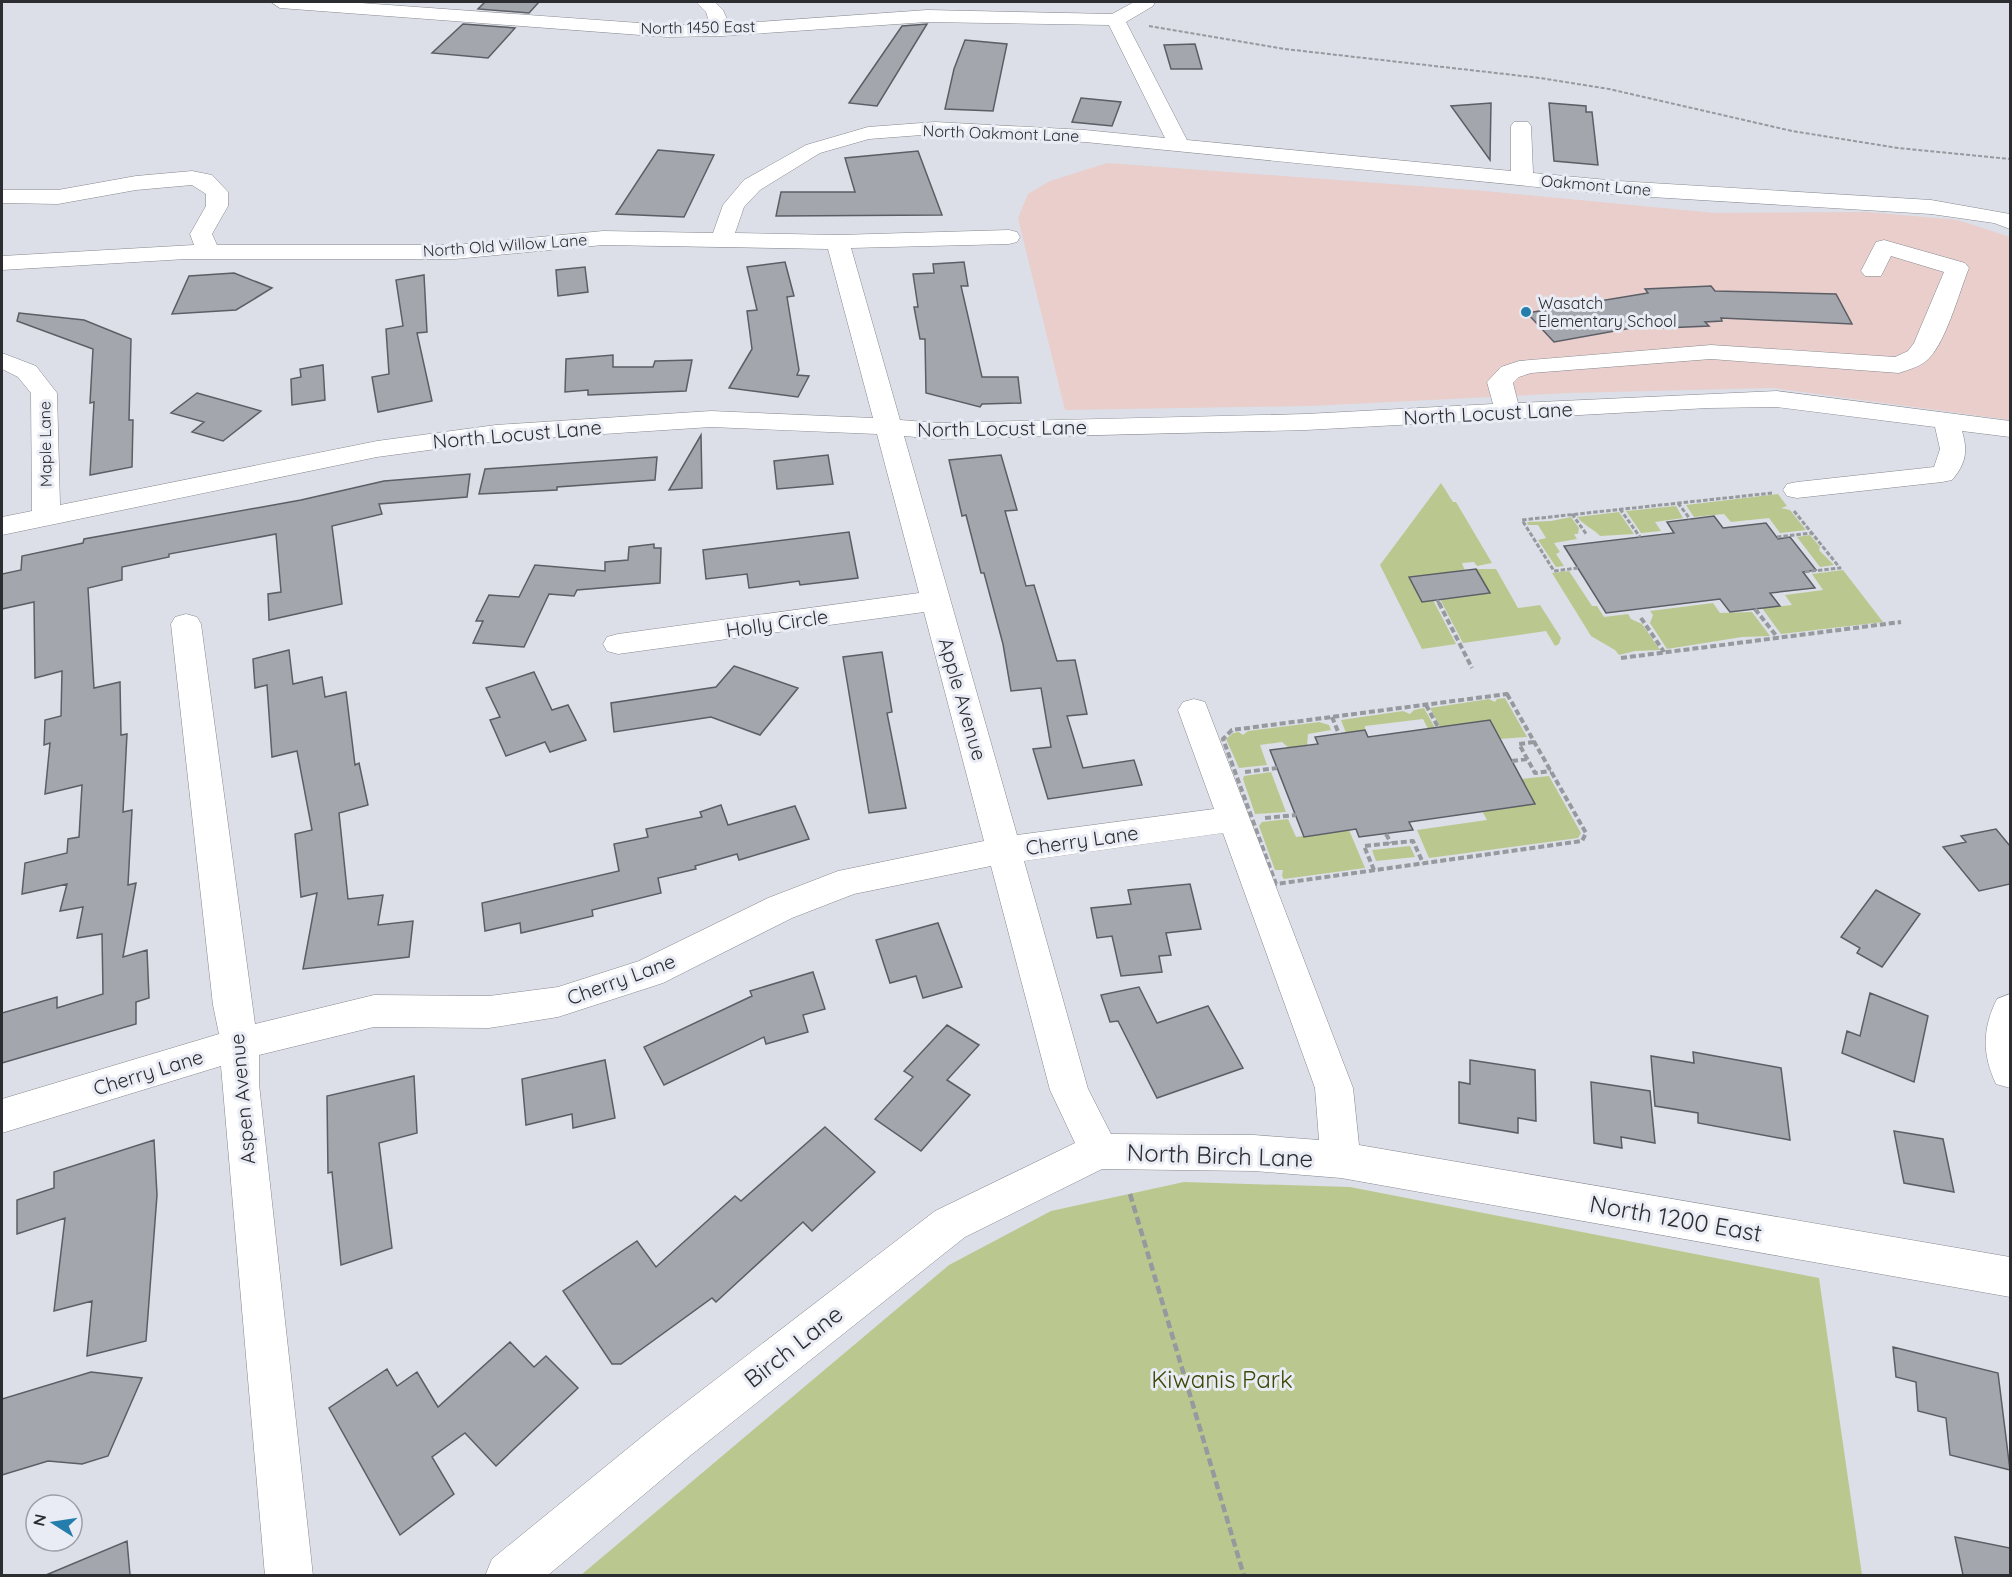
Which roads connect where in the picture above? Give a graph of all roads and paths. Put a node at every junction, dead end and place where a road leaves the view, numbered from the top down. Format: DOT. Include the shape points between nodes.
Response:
graph roads {
  1 [pos="280,2"];
  2 [pos="286,2"];
  3 [pos="705,2"];
  4 [pos="1146,2"];
  5 [pos="1116,20"];
  6 [pos="723,30"];
  7 [pos="1521,126"];
  8 [pos="1180,146"];
  9 [pos="2010,159"];
  10 [pos="1522,178"];
  11 [pos="2,196"];
  12 [pos="2010,222"];
  13 [pos="1009,237"];
  14 [pos="722,239"];
  15 [pos="838,242"];
  16 [pos="208,252"];
  17 [pos="2,263"];
  18 [pos="1873,272"];
  19 [pos="2,361"];
  20 [pos="1508,412"];
  21 [pos="1946,421"];
  22 [pos="888,428"];
  23 [pos="2010,429"];
  24 [pos="1790,497"];
  25 [pos="1678,503"];
  26 [pos="1620,509"];
  27 [pos="1572,514"];
  28 [pos="46,517"];
  29 [pos="1690,519"];
  30 [pos="2,526"];
  31 [pos="1812,532"];
  32 [pos="1587,535"];
  33 [pos="1640,537"];
  34 [pos="1777,537"];
  35 [pos="1578,568"];
  36 [pos="1803,572"];
  37 [pos="1437,600"];
  38 [pos="936,601"];
  39 [pos="1755,609"];
  40 [pos="1641,618"];
  41 [pos="1901,622"];
  42 [pos="186,624"];
  43 [pos="1778,638"];
  44 [pos="618,644"];
  45 [pos="1665,652"];
  46 [pos="1621,658"];
  47 [pos="1472,668"];
  48 [pos="1426,705"];
  49 [pos="1194,710"];
  50 [pos="1332,717"];
  51 [pos="1437,728"];
  52 [pos="1339,734"];
  53 [pos="1534,742"];
  54 [pos="1527,759"];
  55 [pos="1512,762"];
  56 [pos="1277,768"];
  57 [pos="1551,771"];
  58 [pos="1235,774"];
  59 [pos="1296,815"];
  60 [pos="1243,819"];
  61 [pos="1386,834"];
  62 [pos="1391,843"];
  63 [pos="1005,850"];
  64 [pos="1423,863"];
  65 [pos="1374,870"];
  66 [pos="2010,1010"];
  67 [pos="240,1044"];
  68 [pos="2010,1072"];
  69 [pos="2,1116"];
  70 [pos="1099,1151"];
  71 [pos="1341,1160"];
  72 [pos="1130,1194"];
  73 [pos="2010,1277"];
  74 [pos="290,1575"];
  75 [pos="510,1575"];
  76 [pos="1244,1575"];
  1 -- 2 [label="street, North 1450 East"];
  2 -- 6 [label="street, North 1450 East" via="667,31"];
  3 -- 6 [label="street" via="714,10"];
  4 -- 5 [label="street"];
  5 -- 6 [label="street, North 1450 East" via="927,16"];
  5 -- 8 [label="street"];
  5 -- 9 [label="path" via="1285,49 1540,78 1609,89 1792,131 1898,148"];
  7 -- 10 [label="street"];
  8 -- 10 [label="street, Oakmont Lane"];
  8 -- 14 [label="street, North Oakmont Lane" via="1004,130 935,128 868,133 813,149 752,185 735,205"];
  10 -- 12 [label="street, Oakmont Lane" via="1686,193 1931,207 1990,215"];
  11 -- 16 [label="street" via="58,197 173,178 204,180 217,192 217,206 201,234"];
  13 -- 15 [label="street, North Old Willow Lane"];
  14 -- 15 [label="street, North Old Willow Lane"];
  14 -- 16 [label="street, North Old Willow Lane" via="603,238 455,252"];
  15 -- 22 [label="street, Apple Avenue"];
  16 -- 17 [label="street, North Old Willow Lane"];
  18 -- 20 [label="street" via="1884,247 1957,268 1926,344 1917,356 1899,365 1711,352 1528,366 1510,372 1500,382"];
  19 -- 28 [label="street, Maple Lane" via="19,364 34,376 44,393"];
  20 -- 21 [label="street, North Locust Lane" via="1777,399"];
  20 -- 22 [label="street, North Locust Lane" via="1305,422 939,431"];
  21 -- 23 [label="street, North Locust Lane"];
  21 -- 24 [label="street" via="1955,454 1942,474"];
  22 -- 28 [label="street, North Locust Lane" via="711,419 496,433 377,448"];
  22 -- 38 [label="street, Apple Avenue"];
  24 -- 25 [label="path"];
  24 -- 31 [label="path"];
  25 -- 26 [label="path"];
  25 -- 29 [label="path"];
  26 -- 27 [label="path"];
  26 -- 33 [label="path"];
  27 -- 32 [label="path"];
  27 -- 35 [label="path" via="1522,520 1554,571"];
  28 -- 30 [label="street, North Locust Lane"];
  31 -- 34 [label="path"];
  31 -- 36 [label="path" via="1840,568"];
  37 -- 47 [label="path"];
  38 -- 44 [label="street, Holly Circle"];
  38 -- 63 [label="street, Apple Avenue"];
  39 -- 43 [label="path"];
  40 -- 45 [label="path"];
  41 -- 43 [label="path"];
  42 -- 67 [label="street, Aspen Avenue"];
  43 -- 45 [label="path"];
  45 -- 46 [label="path"];
  48 -- 50 [label="path"];
  48 -- 51 [label="path"];
  48 -- 53 [label="path" via="1508,694"];
  49 -- 60 [label="street"];
  50 -- 52 [label="path"];
  50 -- 58 [label="path" via="1232,730 1223,738"];
  53 -- 54 [label="path" via="1519,744"];
  53 -- 57 [label="path"];
  54 -- 55 [label="path"];
  54 -- 57 [label="path" via="1535,773"];
  56 -- 58 [label="path"];
  57 -- 64 [label="path" via="1586,833 1582,841"];
  58 -- 60 [label="path"];
  59 -- 60 [label="path"];
  60 -- 63 [label="street, Cherry Lane"];
  60 -- 65 [label="path" via="1276,884"];
  60 -- 71 [label="street" via="1334,1088"];
  61 -- 62 [label="path"];
  62 -- 64 [label="path" via="1413,841"];
  62 -- 65 [label="path" via="1364,846"];
  63 -- 67 [label="street, Cherry Lane" via="850,881 780,908 650,972 558,1002 489,1012 375,1011"];
  63 -- 70 [label="street, Apple Avenue" via="1069,1090"];
  64 -- 65 [label="path"];
  66 -- 68 [label="street" via="2003,1047"];
  67 -- 69 [label="street, Cherry Lane"];
  67 -- 74 [label="street, Aspen Avenue" via="240,1084"];
  70 -- 71 [label="street, North Birch Lane" via="1254,1153"];
  70 -- 75 [label="street, Birch Lane" via="950,1224 675,1439"];
  71 -- 73 [label="street, North 1200 East"];
  72 -- 76 [label="path"];
}
